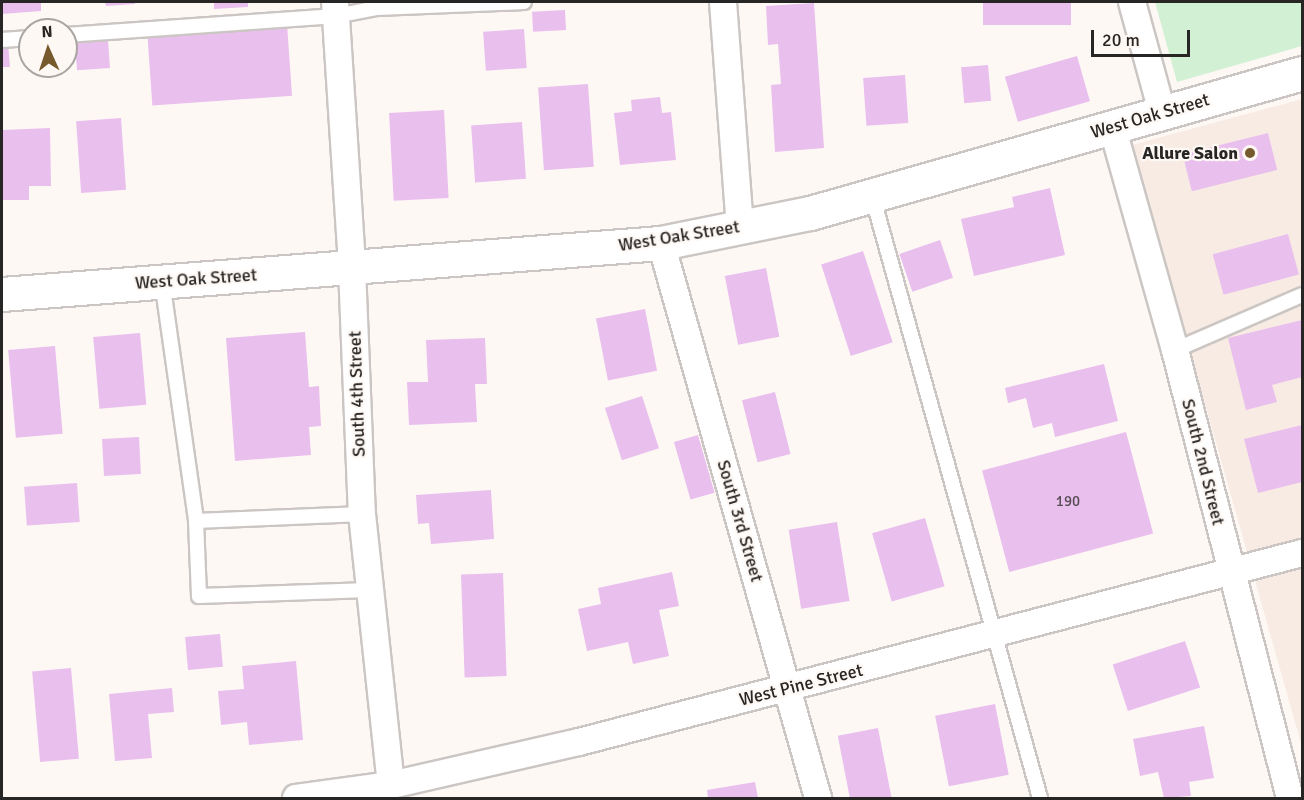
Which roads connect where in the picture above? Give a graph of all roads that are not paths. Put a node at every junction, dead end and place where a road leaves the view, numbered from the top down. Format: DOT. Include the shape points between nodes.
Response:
graph roads {
  1 [pos="524,2"];
  2 [pos="723,2"];
  3 [pos="1132,2"];
  4 [pos="336,9"];
  5 [pos="78,34"];
  6 [pos="18,39"];
  7 [pos="2,40"];
  8 [pos="1302,73"];
  9 [pos="1161,112"];
  10 [pos="1112,126"];
  11 [pos="872,195"];
  12 [pos="740,228"];
  13 [pos="661,243"];
  14 [pos="352,268"];
  15 [pos="162,281"];
  16 [pos="2,294"];
  17 [pos="1302,295"];
  18 [pos="1175,350"];
  19 [pos="362,514"];
  20 [pos="196,521"];
  21 [pos="1302,553"];
  22 [pos="1231,571"];
  23 [pos="369,590"];
  24 [pos="992,635"];
  25 [pos="788,689"];
  26 [pos="391,785"];
  27 [pos="296,798"];
  28 [pos="818,798"];
  29 [pos="1040,798"];
  30 [pos="1290,798"];
  1 -- 4 [label="lane"];
  2 -- 12 [label="street"];
  3 -- 9 [label="street"];
  4 -- 5 [label="lane"];
  4 -- 14 [label="street, South 4th Street"];
  6 -- 7 [label="lane"];
  8 -- 9 [label="main road, West Oak Street"];
  9 -- 10 [label="main road, West Oak Street"];
  10 -- 11 [label="main road, West Oak Street"];
  10 -- 18 [label="street, South 2nd Street"];
  11 -- 12 [label="main road, West Oak Street"];
  11 -- 24 [label="lane"];
  12 -- 13 [label="main road, West Oak Street"];
  13 -- 14 [label="main road, West Oak Street"];
  13 -- 25 [label="street, South 3rd Street"];
  14 -- 15 [label="main road, West Oak Street"];
  14 -- 19 [label="street, South 4th Street"];
  15 -- 16 [label="main road, West Oak Street"];
  15 -- 20 [label="lane"];
  17 -- 18 [label="lane"];
  18 -- 22 [label="street, South 2nd Street"];
  19 -- 20 [label="lane"];
  19 -- 23 [label="street, South 4th Street"];
  20 -- 23 [label="lane" via="199,596"];
  21 -- 22 [label="street, West Pine Street"];
  22 -- 24 [label="street, West Pine Street"];
  22 -- 30 [label="street, South 2nd Street"];
  23 -- 26 [label="street, South 4th Street"];
  24 -- 25 [label="street, West Pine Street"];
  24 -- 29 [label="lane"];
  25 -- 26 [label="street, West Pine Street"];
  25 -- 28 [label="street, South 3rd Street"];
  26 -- 27 [label="street, West Pine Street"];
}
